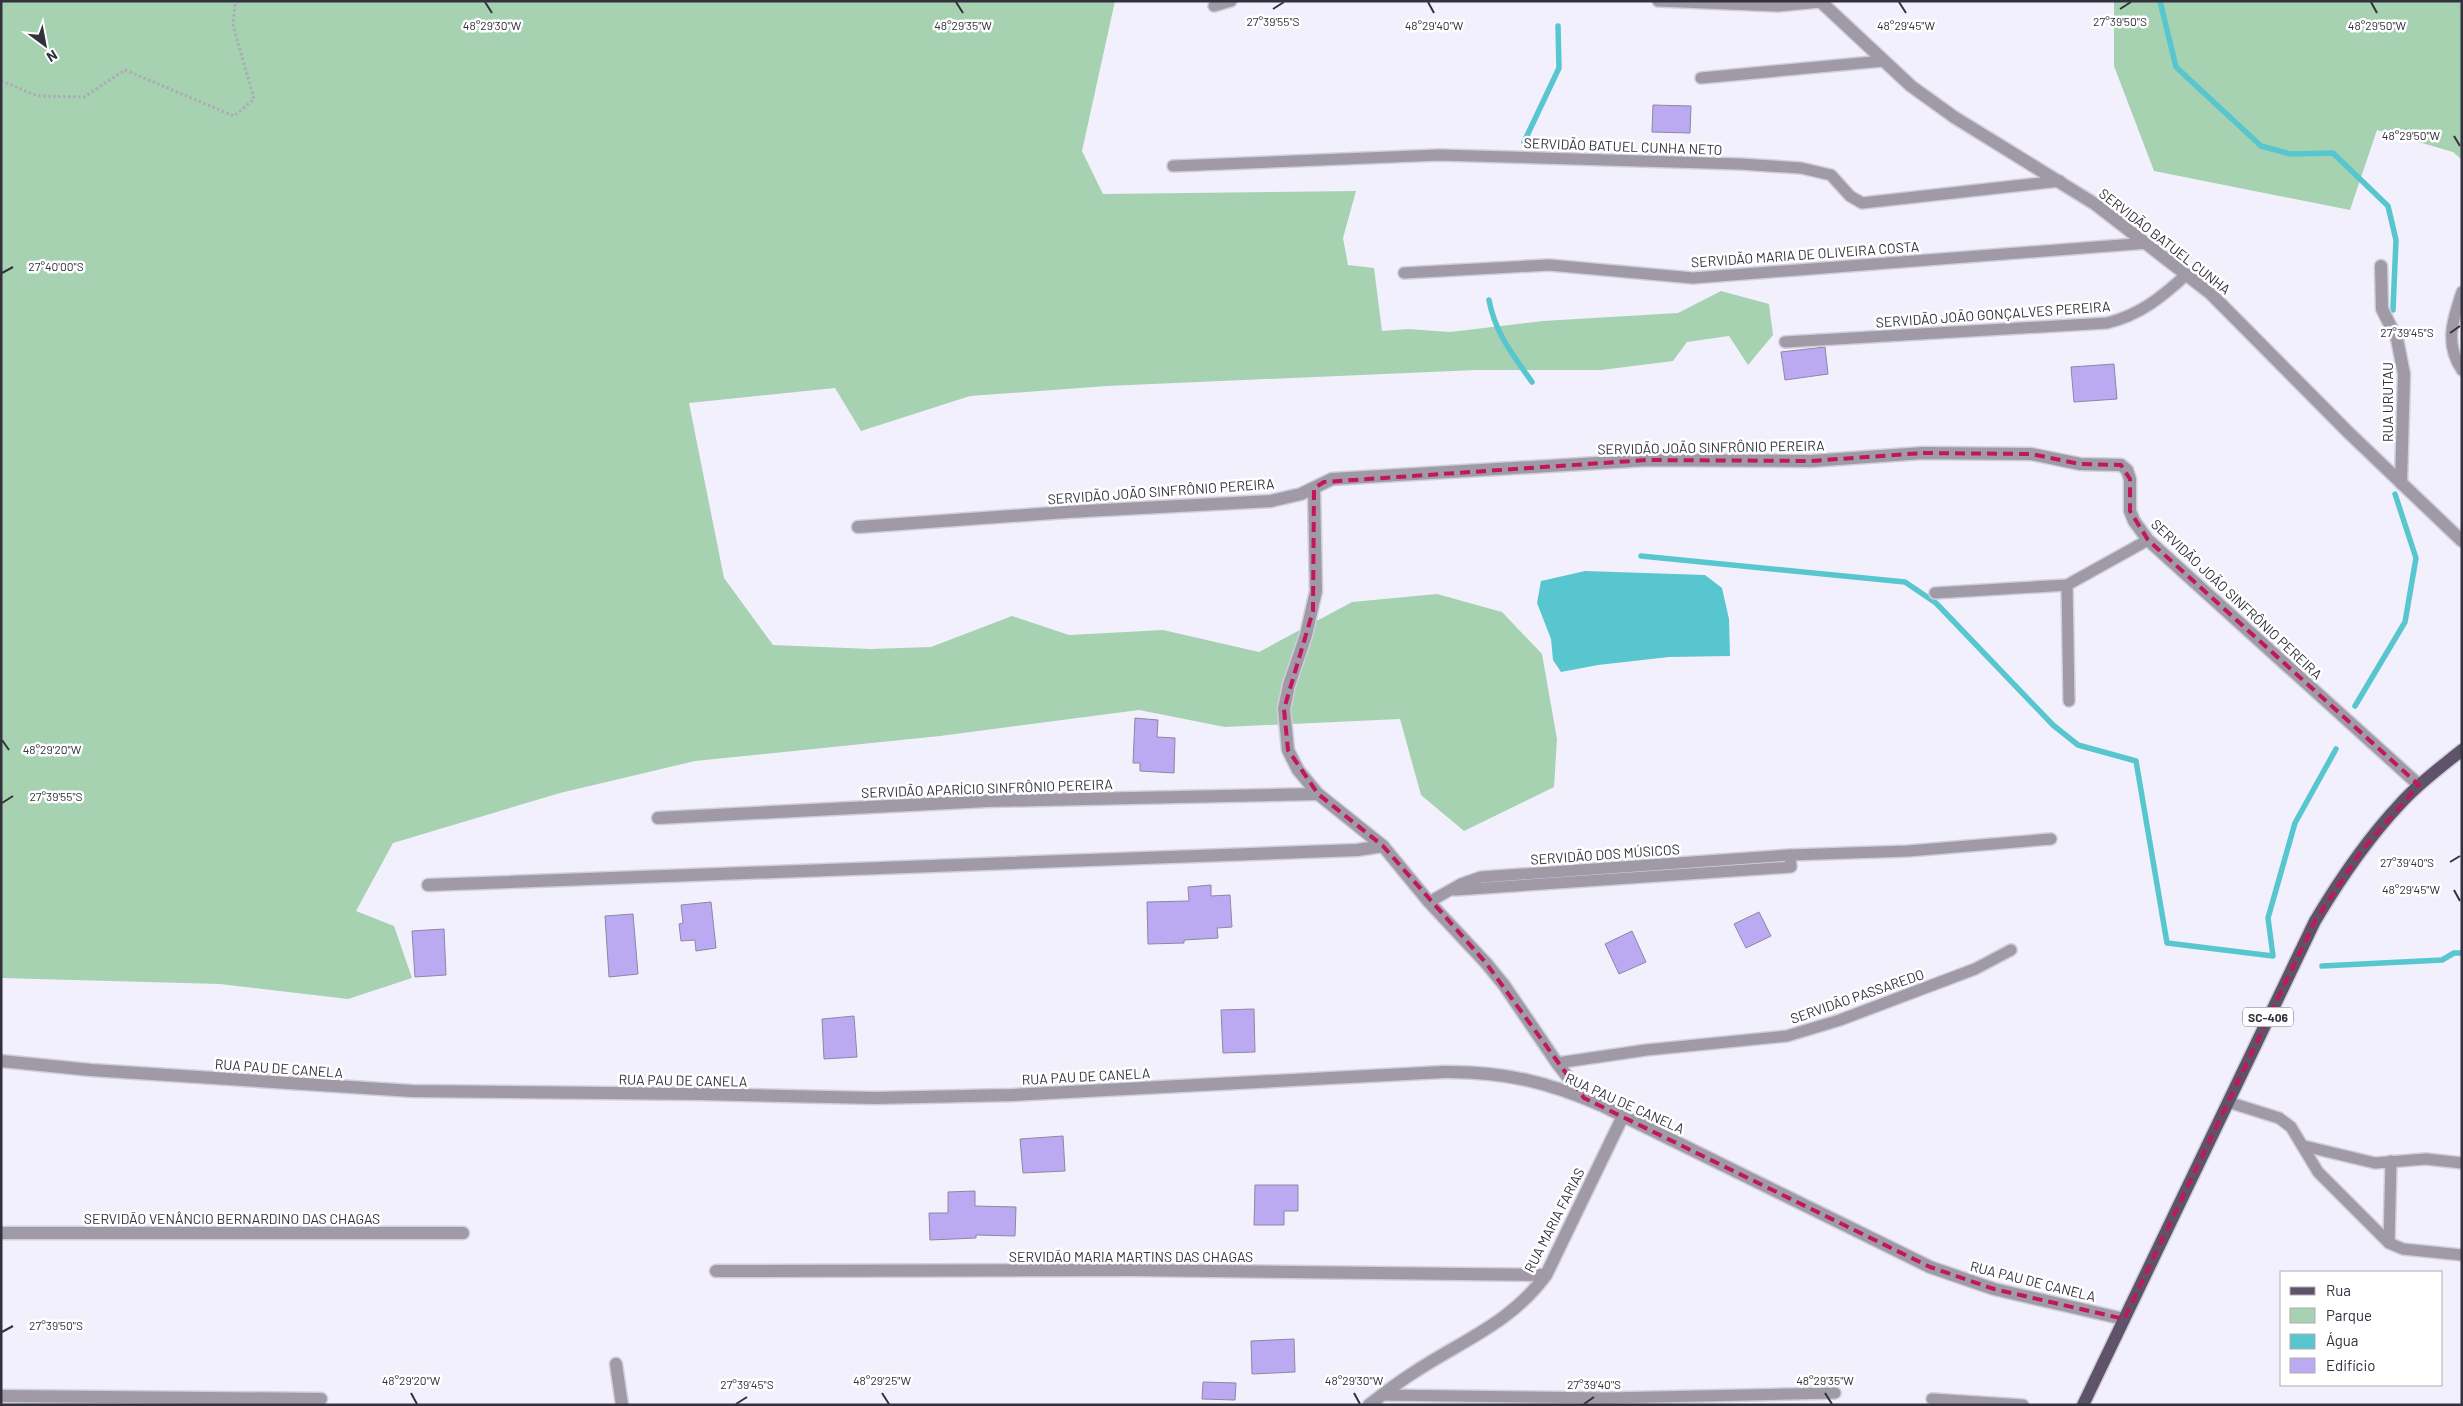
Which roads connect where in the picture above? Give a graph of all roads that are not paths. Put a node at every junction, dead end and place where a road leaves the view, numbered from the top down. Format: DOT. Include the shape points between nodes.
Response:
graph roads {
  1 [pos="1232,1"];
  2 [pos="1658,1"];
  3 [pos="1820,2"];
  4 [pos="1214,6"];
  5 [pos="1883,61"];
  6 [pos="1701,78"];
  7 [pos="1173,166"];
  8 [pos="2060,181"];
  9 [pos="2148,243"];
  10 [pos="2382,266"];
  11 [pos="1404,274"];
  12 [pos="2187,274"];
  13 [pos="2462,292"];
  14 [pos="1785,342"];
  15 [pos="2462,370"];
  16 [pos="2401,482"];
  17 [pos="1314,488"];
  18 [pos="858,527"];
  19 [pos="2148,540"];
  20 [pos="2462,541"];
  21 [pos="2067,585"];
  22 [pos="1935,593"];
  23 [pos="2069,701"];
  24 [pos="2462,750"];
  25 [pos="2419,785"];
  26 [pos="1318,794"];
  27 [pos="658,818"];
  28 [pos="2051,839"];
  29 [pos="1383,846"];
  30 [pos="428,885"];
  31 [pos="1429,902"];
  32 [pos="2011,950"];
  33 [pos="1,1061"];
  34 [pos="1556,1063"];
  35 [pos="1584,1098"];
  36 [pos="2228,1102"];
  37 [pos="1623,1116"];
  38 [pos="2304,1146"];
  39 [pos="2391,1161"];
  40 [pos="2462,1163"];
  41 [pos="1,1233"];
  42 [pos="463,1233"];
  43 [pos="2389,1243"];
  44 [pos="2462,1255"];
  45 [pos="716,1271"];
  46 [pos="1546,1275"];
  47 [pos="2124,1319"];
  48 [pos="616,1364"];
  49 [pos="1835,1393"];
  50 [pos="1382,1395"];
  51 [pos="1,1396"];
  52 [pos="1932,1399"];
  53 [pos="320,1400"];
  54 [pos="622,1405"];
  55 [pos="1369,1405"];
  56 [pos="2024,1405"];
  57 [pos="2083,1405"];
  1 -- 4 [label="lane"];
  2 -- 3 [label="lane" via="1778,6"];
  3 -- 5 [label="street, SERVIDÃO BATUEL CUNHA"];
  5 -- 6 [label="lane"];
  5 -- 8 [label="street, SERVIDÃO BATUEL CUNHA" via="1954,117"];
  7 -- 8 [label="lane, SERVIDÃO BATUEL CUNHA NETO" via="1439,155 1740,164 1801,168 1831,175 1850,196 1862,203"];
  8 -- 9 [label="street, SERVIDÃO BATUEL CUNHA"];
  9 -- 11 [label="lane, SERVIDÃO MARIA DE OLIVEIRA COSTA" via="1693,278 1549,265"];
  9 -- 12 [label="street, SERVIDÃO BATUEL CUNHA"];
  10 -- 16 [label="street, RUA URUTAU" via="2382,309 2396,339 2404,374"];
  12 -- 14 [label="lane, SERVIDÃO JOÃO GONÇALVES PEREIRA" via="2160,299 2124,319 2107,323"];
  12 -- 16 [label="street, SERVIDÃO BATUEL CUNHA" via="2236,318"];
  13 -- 15 [label="lane" via="2450,325 2454,359"];
  16 -- 20 [label="street, SERVIDÃO BATUEL CUNHA"];
  17 -- 18 [label="street, SERVIDÃO JOÃO SINFRÔNIO PEREIRA" via="1271,501"];
  17 -- 19 [label="street, SERVIDÃO JOÃO SINFRÔNIO PEREIRA" via="1332,479 1646,460 1811,461 1923,453 2031,454 2080,464 2120,465 2127,470 2130,511"];
  17 -- 26 [label="street" via="1316,563 1313,611 1284,709 1288,750 1298,770"];
  19 -- 21 [label="lane"];
  19 -- 25 [label="street, SERVIDÃO JOÃO SINFRÔNIO PEREIRA"];
  21 -- 22 [label="lane"];
  21 -- 23 [label="lane"];
  24 -- 25 [label="main road, SC-406"];
  25 -- 36 [label="main road, SC-406" via="2387,818 2338,882 2307,937"];
  26 -- 27 [label="street, SERVIDÃO APARÍCIO SINFRÔNIO PEREIRA" via="987,801"];
  26 -- 29 [label="street"];
  28 -- 31 [label="lane, SERVIDÃO DOS MÚSICOS" via="1908,851 1790,855 1679,870 1481,877"];
  29 -- 30 [label="street" via="1357,850"];
  29 -- 31 [label="street"];
  31 -- 34 [label="street" via="1504,985"];
  32 -- 34 [label="lane, SERVIDÃO PASSAREDO" via="1976,969 1840,1020 1787,1036"];
  33 -- 35 [label="street, RUA PAU DE CANELA" via="412,1092 874,1098 1012,1095 1471,1071 1521,1078"];
  34 -- 35 [label="street"];
  35 -- 37 [label="street, RUA PAU DE CANELA"];
  36 -- 38 [label="lane" via="2279,1118 2291,1127"];
  36 -- 47 [label="main road, SC-406"];
  37 -- 46 [label="street, RUA MARIA FARIAS"];
  37 -- 47 [label="street, RUA PAU DE CANELA" via="1930,1267 1994,1289"];
  38 -- 39 [label="lane" via="2375,1163"];
  38 -- 43 [label="lane" via="2318,1172"];
  39 -- 40 [label="lane" via="2426,1159"];
  39 -- 43 [label="lane"];
  41 -- 42 [label="street, SERVIDÃO VENÂNCIO BERNARDINO DAS CHAGAS"];
  43 -- 44 [label="lane" via="2403,1249"];
  45 -- 46 [label="street, SERVIDÃO MARIA MARTINS DAS CHAGAS" via="1133,1270"];
  46 -- 50 [label="street, RUA MARIA FARIAS" via="1521,1304 1503,1318"];
  47 -- 57 [label="main road, SC-406"];
  48 -- 54 [label="street"];
  49 -- 50 [label="lane" via="1608,1398"];
  50 -- 55 [label="street, RUA MARIA FARIAS"];
  51 -- 53 [label="street"];
  52 -- 56 [label="lane"];
}
